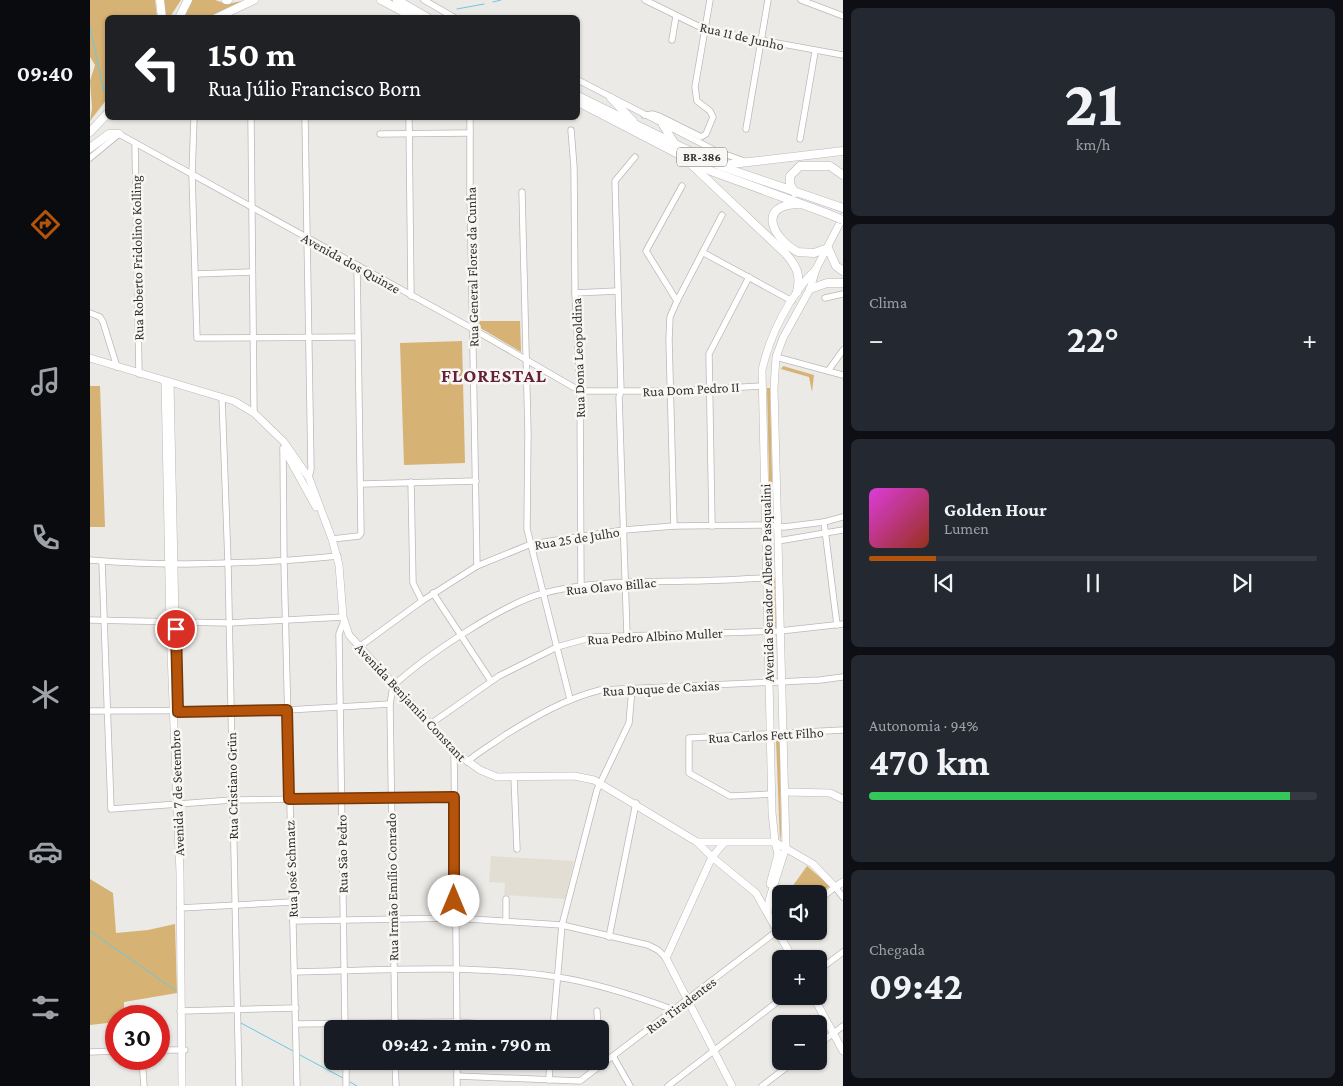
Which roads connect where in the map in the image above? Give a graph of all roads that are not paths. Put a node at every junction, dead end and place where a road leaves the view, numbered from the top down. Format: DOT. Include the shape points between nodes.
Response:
graph roads {
  1 [pos="160,0"];
  2 [pos="188,0"];
  3 [pos="254,0"];
  4 [pos="381,0"];
  5 [pos="397,0"];
  6 [pos="424,0"];
  7 [pos="645,0"];
  8 [pos="710,0"];
  9 [pos="768,0"];
  10 [pos="801,0"];
  11 [pos="162,15"];
  12 [pos="180,15"];
  13 [pos="222,15"];
  14 [pos="409,15"];
  15 [pos="423,15"];
  16 [pos="450,15"];
  17 [pos="676,16"];
  18 [pos="843,16"];
  19 [pos="706,30"];
  20 [pos="672,40"];
  21 [pos="761,42"];
  22 [pos="815,52"];
  23 [pos="843,56"];
  24 [pos="580,81"];
  25 [pos="580,97"];
  26 [pos="612,98"];
  27 [pos="580,103"];
  28 [pos="105,115"];
  29 [pos="644,115"];
  30 [pos="194,120"];
  31 [pos="250,120"];
  32 [pos="305,120"];
  33 [pos="409,120"];
  34 [pos="470,120"];
  35 [pos="636,124"];
  36 [pos="663,125"];
  37 [pos="746,129"];
  38 [pos="571,130"];
  39 [pos="90,132"];
  40 [pos="410,133"];
  41 [pos="470,133"];
  42 [pos="119,134"];
  43 [pos="380,134"];
  44 [pos="800,139"];
  45 [pos="135,143"];
  46 [pos="674,143"];
  47 [pos="90,148"];
  48 [pos="843,152"];
  49 [pos="635,157"];
  50 [pos="90,158"];
  51 [pos="686,159"];
  52 [pos="751,163"];
  53 [pos="720,166"];
  54 [pos="192,175"];
  55 [pos="843,175"];
  56 [pos="682,186"];
  57 [pos="522,192"];
  58 [pos="795,193"];
  59 [pos="800,204"];
  60 [pos="252,207"];
  61 [pos="843,208"];
  62 [pos="722,216"];
  63 [pos="843,218"];
  64 [pos="308,238"];
  65 [pos="828,248"];
  66 [pos="704,253"];
  67 [pos="357,266"];
  68 [pos="816,269"];
  69 [pos="843,271"];
  70 [pos="251,272"];
  71 [pos="196,274"];
  72 [pos="749,277"];
  73 [pos="843,283"];
  74 [pos="810,289"];
  75 [pos="617,291"];
  76 [pos="575,292"];
  77 [pos="797,292"];
  78 [pos="843,294"];
  79 [pos="411,296"];
  80 [pos="825,298"];
  81 [pos="676,301"];
  82 [pos="792,302"];
  83 [pos="90,313"];
  84 [pos="794,318"];
  85 [pos="473,329"];
  86 [pos="775,331"];
  87 [pos="308,337"];
  88 [pos="358,337"];
  89 [pos="253,338"];
  90 [pos="843,350"];
  91 [pos="776,357"];
  92 [pos="90,358"];
  93 [pos="525,360"];
  94 [pos="117,367"];
  95 [pos="828,371"];
  96 [pos="775,372"];
  97 [pos="139,374"];
  98 [pos="843,375"];
  99 [pos="168,381"];
  100 [pos="762,386"];
  101 [pos="708,389"];
  102 [pos="580,391"];
  103 [pos="671,391"];
  104 [pos="621,392"];
  105 [pos="222,397"];
  106 [pos="254,413"];
  107 [pos="283,445"];
  108 [pos="304,478"];
  109 [pos="476,481"];
  110 [pos="411,482"];
  111 [pos="362,484"];
  112 [pos="843,518"];
  113 [pos="824,522"];
  114 [pos="766,525"];
  115 [pos="674,526"];
  116 [pos="712,526"];
  117 [pos="778,526"];
  118 [pos="624,530"];
  119 [pos="843,530"];
  120 [pos="826,534"];
  121 [pos="580,536"];
  122 [pos="332,539"];
  123 [pos="778,541"];
  124 [pos="531,544"];
  125 [pos="338,556"];
  126 [pos="90,560"];
  127 [pos="102,562"];
  128 [pos="284,562"];
  129 [pos="171,563"];
  130 [pos="228,563"];
  131 [pos="477,566"];
  132 [pos="778,566"];
  133 [pos="767,578"];
  134 [pos="625,582"];
  135 [pos="581,586"];
  136 [pos="433,593"];
  137 [pos="542,594"];
  138 [pos="422,601"];
  139 [pos="343,619"];
  140 [pos="90,620"];
  141 [pos="104,621"];
  142 [pos="286,621"];
  143 [pos="173,622"];
  144 [pos="229,623"];
  145 [pos="840,625"];
  146 [pos="768,631"];
  147 [pos="780,631"];
  148 [pos="462,635"];
  149 [pos="627,635"];
  150 [pos="350,636"];
  151 [pos="339,641"];
  152 [pos="359,647"];
  153 [pos="557,647"];
  154 [pos="843,677"];
  155 [pos="491,681"];
  156 [pos="782,682"];
  157 [pos="769,683"];
  158 [pos="393,686"];
  159 [pos="632,689"];
  160 [pos="570,699"];
  161 [pos="390,704"];
  162 [pos="341,707"];
  163 [pos="287,710"];
  164 [pos="231,711"];
  165 [pos="90,712"];
  166 [pos="106,712"];
  167 [pos="176,712"];
  168 [pos="429,725"];
  169 [pos="843,730"];
  170 [pos="829,732"];
  171 [pos="783,734"];
  172 [pos="770,735"];
  173 [pos="843,735"];
  174 [pos="454,751"];
  175 [pos="467,762"];
  176 [pos="514,777"];
  177 [pos="600,782"];
  178 [pos="785,792"];
  179 [pos="772,794"];
  180 [pos="454,797"];
  181 [pos="341,798"];
  182 [pos="391,798"];
  183 [pos="289,799"];
  184 [pos="843,799"];
  185 [pos="232,800"];
  186 [pos="636,803"];
  187 [pos="179,805"];
  188 [pos="697,842"];
  189 [pos="775,842"];
  190 [pos="724,843"];
  191 [pos="786,847"];
  192 [pos="516,849"];
  193 [pos="712,858"];
  194 [pos="843,882"];
  195 [pos="835,887"];
  196 [pos="827,894"];
  197 [pos="756,895"];
  198 [pos="769,897"];
  199 [pos="843,897"];
  200 [pos="506,899"];
  201 [pos="292,902"];
  202 [pos="235,906"];
  203 [pos="182,908"];
  204 [pos="767,912"];
  205 [pos="393,918"];
  206 [pos="454,918"];
  207 [pos="344,919"];
  208 [pos="772,920"];
  209 [pos="293,921"];
  210 [pos="506,921"];
  211 [pos="562,925"];
  212 [pos="772,935"];
  213 [pos="609,937"];
  214 [pos="843,952"];
  215 [pos="666,958"];
  216 [pos="827,964"];
  217 [pos="393,970"];
  218 [pos="456,970"];
  219 [pos="345,971"];
  220 [pos="294,972"];
  221 [pos="557,977"];
  222 [pos="686,1001"];
  223 [pos="774,1005"];
  224 [pos="818,1005"];
  225 [pos="296,1008"];
  226 [pos="674,1010"];
  227 [pos="182,1011"];
  228 [pos="597,1011"];
  229 [pos="238,1012"];
  230 [pos="345,1020"];
  231 [pos="395,1020"];
  232 [pos="457,1020"];
  233 [pos="553,1020"];
  234 [pos="598,1020"];
  235 [pos="296,1024"];
  236 [pos="324,1025"];
  237 [pos="843,1026"];
  238 [pos="834,1033"];
  239 [pos="827,1038"];
  240 [pos="170,1050"];
  241 [pos="183,1050"];
  242 [pos="105,1051"];
  243 [pos="843,1051"];
  244 [pos="90,1052"];
  245 [pos="714,1052"];
  246 [pos="613,1056"];
  247 [pos="609,1058"];
  248 [pos="143,1070"];
  249 [pos="346,1070"];
  250 [pos="396,1070"];
  251 [pos="457,1070"];
  252 [pos="549,1070"];
  253 [pos="592,1070"];
  254 [pos="783,1070"];
  255 [pos="184,1074"];
  256 [pos="457,1076"];
  257 [pos="548,1080"];
  258 [pos="144,1086"];
  259 [pos="182,1086"];
  260 [pos="186,1086"];
  261 [pos="239,1086"];
  262 [pos="297,1086"];
  263 [pos="346,1086"];
  264 [pos="396,1086"];
  265 [pos="457,1086"];
  266 [pos="630,1086"];
  267 [pos="668,1086"];
  268 [pos="732,1086"];
  269 [pos="762,1086"];
  1 -- 11 [label="highway"];
  2 -- 12 [label="highway"];
  3 -- 13 [label="highway"];
  4 -- 14 [label="highway"];
  5 -- 15 [label="highway"];
  6 -- 16 [label="street"];
  7 -- 17 [label="street, Rua 11 de Junho"];
  8 -- 19 [label="street"];
  9 -- 21 [label="street"];
  10 -- 18 [label="street"];
  17 -- 19 [label="street, Rua 11 de Junho"];
  17 -- 20 [label="street"];
  19 -- 21 [label="street, Rua 11 de Junho"];
  19 -- 29 [label="street" via="695,87 697,101 713,117 706,134 703,137 653,114"];
  21 -- 22 [label="street, Rua 11 de Junho"];
  21 -- 37 [label="street"];
  22 -- 23 [label="street, Rua 11 de Junho"];
  22 -- 44 [label="street"];
  24 -- 26 [label="street"];
  25 -- 35 [label="highway, BR-386"];
  26 -- 29 [label="street"];
  26 -- 35 [label="highway"];
  27 -- 51 [label="highway, BR-386"];
  28 -- 39 [label="highway"];
  29 -- 36 [label="street"];
  30 -- 54 [label="street"];
  31 -- 60 [label="street"];
  32 -- 64 [label="street"];
  33 -- 40 [label="street"];
  34 -- 41 [label="street, Rua General Flores da Cunha"];
  35 -- 46 [label="highway, BR-386"];
  36 -- 46 [label="highway"];
  36 -- 52 [label="street" via="716,151"];
  38 -- 76 [label="street, Rua Dona Leopoldina"];
  40 -- 41 [label="street"];
  40 -- 43 [label="street"];
  40 -- 79 [label="street"];
  41 -- 85 [label="street, Rua General Flores da Cunha"];
  42 -- 45 [label="street, Avenida dos Quinze"];
  42 -- 47 [label="highway" via="109,134"];
  42 -- 50 [label="street"];
  45 -- 54 [label="street, Avenida dos Quinze"];
  45 -- 97 [label="street, Rua Roberto Fridolino Kolling"];
  46 -- 53 [label="highway, BR-386"];
  48 -- 52 [label="highway"];
  49 -- 75 [label="street" via="615,181"];
  51 -- 59 [label="highway, BR-386"];
  51 -- 77 [label="highway" via="786,254 799,274"];
  52 -- 53 [label="highway"];
  53 -- 58 [label="highway, BR-386"];
  54 -- 60 [label="street, Avenida dos Quinze"];
  54 -- 71 [label="street"];
  55 -- 58 [label="highway" via="830,166 800,166 790,176"];
  56 -- 81 [label="street" via="646,251"];
  57 -- 93 [label="street"];
  58 -- 61 [label="highway, BR-386"];
  59 -- 63 [label="highway, BR-386, bridge"];
  59 -- 65 [label="highway" via="785,205 775,212 772,219 775,231 798,252 814,253"];
  60 -- 64 [label="street, Avenida dos Quinze"];
  60 -- 70 [label="street"];
  62 -- 66 [label="street"];
  63 -- 65 [label="main road, Avenida Senador Alberto Pasqualini"];
  64 -- 67 [label="street, Avenida dos Quinze"];
  64 -- 87 [label="street"];
  65 -- 68 [label="main road, Avenida Senador Alberto Pasqualini"];
  65 -- 69 [label="highway" via="836,266"];
  66 -- 72 [label="street"];
  66 -- 81 [label="street"];
  67 -- 79 [label="street, Avenida dos Quinze"];
  67 -- 88 [label="street"];
  68 -- 74 [label="main road, Avenida Senador Alberto Pasqualini"];
  68 -- 77 [label="main road, Avenida Senador Alberto Pasqualini"];
  70 -- 71 [label="street"];
  70 -- 89 [label="street"];
  71 -- 89 [label="street" via="197,338"];
  72 -- 82 [label="street"];
  72 -- 101 [label="street" via="709,354"];
  73 -- 74 [label="highway" via="827,283"];
  74 -- 84 [label="main road, Avenida Senador Alberto Pasqualini"];
  75 -- 76 [label="street"];
  75 -- 104 [label="street"];
  76 -- 102 [label="street, Rua Dona Leopoldina"];
  77 -- 82 [label="main road, Avenida Senador Alberto Pasqualini"];
  78 -- 80 [label="street"];
  79 -- 85 [label="street, Avenida dos Quinze"];
  81 -- 103 [label="street" via="669,332"];
  82 -- 84 [label="main road"];
  82 -- 86 [label="main road, Avenida Senador Alberto Pasqualini"];
  83 -- 94 [label="street" via="103,322"];
  84 -- 91 [label="main road, Avenida Senador Alberto Pasqualini"];
  85 -- 93 [label="street, Avenida dos Quinze"];
  85 -- 109 [label="street, Rua General Flores da Cunha"];
  86 -- 91 [label="main road" via="771,351"];
  86 -- 100 [label="main road, Avenida Senador Alberto Pasqualini" via="766,352"];
  87 -- 88 [label="street"];
  87 -- 89 [label="street"];
  87 -- 108 [label="street" via="311,469"];
  88 -- 111 [label="street"];
  89 -- 106 [label="street"];
  90 -- 95 [label="street"];
  91 -- 95 [label="street"];
  91 -- 96 [label="main road, Avenida Senador Alberto Pasqualini"];
  92 -- 94 [label="main road, Avenida Benjamin Constant"];
  93 -- 102 [label="street, Avenida dos Quinze"];
  93 -- 124 [label="street" via="527,529"];
  94 -- 97 [label="main road, Avenida Benjamin Constant"];
  95 -- 98 [label="street"];
  96 -- 100 [label="main road"];
  96 -- 117 [label="main road, Avenida Senador Alberto Pasqualini"];
  97 -- 99 [label="main road, Avenida Benjamin Constant"];
  99 -- 105 [label="main road, Avenida Benjamin Constant"];
  99 -- 129 [label="main road, Avenida 7 de Setembro"];
  100 -- 101 [label="street, Rua Dom Pedro II"];
  100 -- 114 [label="main road, Avenida Senador Alberto Pasqualini"];
  101 -- 103 [label="street, Rua Dom Pedro II"];
  101 -- 116 [label="street"];
  102 -- 104 [label="street, Avenida dos Quinze"];
  102 -- 121 [label="street, Rua Dona Leopoldina"];
  103 -- 104 [label="street, Rua Dom Pedro II"];
  103 -- 115 [label="street"];
  104 -- 118 [label="street" via="618,398"];
  105 -- 106 [label="main road, Avenida Benjamin Constant"];
  105 -- 130 [label="street, Rua Cristiano Grün"];
  106 -- 107 [label="main road, Avenida Benjamin Constant"];
  107 -- 108 [label="main road, Avenida Benjamin Constant"];
  107 -- 128 [label="street, Rua José Schmatz"];
  108 -- 122 [label="main road, Avenida Benjamin Constant"];
  109 -- 110 [label="street"];
  109 -- 131 [label="street, Rua General Flores da Cunha"];
  110 -- 111 [label="street"];
  110 -- 138 [label="street" via="413,583"];
  111 -- 122 [label="street" via="361,535"];
  112 -- 113 [label="street, Rua 25 de Julho"];
  113 -- 117 [label="street, Rua 25 de Julho"];
  113 -- 120 [label="street"];
  114 -- 116 [label="street, Rua 25 de Julho"];
  114 -- 117 [label="street, Rua 25 de Julho"];
  114 -- 133 [label="main road, Avenida Senador Alberto Pasqualini"];
  115 -- 116 [label="street, Rua 25 de Julho"];
  115 -- 118 [label="street, Rua 25 de Julho"];
  117 -- 123 [label="main road, Avenida Senador Alberto Pasqualini"];
  118 -- 121 [label="street, Rua 25 de Julho"];
  118 -- 134 [label="street"];
  119 -- 120 [label="street"];
  120 -- 123 [label="street"];
  120 -- 145 [label="street"];
  121 -- 124 [label="street, Rua 25 de Julho"];
  121 -- 135 [label="street, Rua Dona Leopoldina"];
  122 -- 125 [label="main road, Avenida Benjamin Constant"];
  123 -- 132 [label="main road, Avenida Senador Alberto Pasqualini"];
  124 -- 131 [label="street, Rua 25 de Julho"];
  124 -- 137 [label="street"];
  125 -- 128 [label="street"];
  125 -- 139 [label="main road, Avenida Benjamin Constant"];
  126 -- 127 [label="street"];
  127 -- 129 [label="street"];
  127 -- 141 [label="street"];
  128 -- 130 [label="street"];
  128 -- 142 [label="street, Rua José Schmatz"];
  129 -- 130 [label="street"];
  129 -- 143 [label="main road, Avenida 7 de Setembro"];
  130 -- 144 [label="street, Rua Cristiano Grün"];
  131 -- 136 [label="street, Rua 25 de Julho"];
  132 -- 133 [label="main road" via="776,572"];
  132 -- 147 [label="main road, Avenida Senador Alberto Pasqualini"];
  133 -- 134 [label="street, Rua Olavo Billac"];
  133 -- 146 [label="main road, Avenida Senador Alberto Pasqualini"];
  134 -- 135 [label="street, Rua Olavo Billac"];
  134 -- 149 [label="street"];
  135 -- 137 [label="street, Rua Olavo Billac"];
  136 -- 138 [label="street, Rua 25 de Julho"];
  136 -- 148 [label="street"];
  137 -- 148 [label="street, Rua Olavo Billac" via="507,609"];
  137 -- 153 [label="street"];
  138 -- 152 [label="street, Rua 25 de Julho"];
  139 -- 142 [label="street"];
  139 -- 150 [label="main road, Avenida Benjamin Constant"];
  139 -- 151 [label="street, Rua São Pedro"];
  140 -- 141 [label="street"];
  141 -- 143 [label="street"];
  141 -- 166 [label="street"];
  142 -- 144 [label="street"];
  142 -- 163 [label="street, Rua José Schmatz"];
  143 -- 144 [label="street"];
  143 -- 167 [label="main road, Avenida 7 de Setembro"];
  144 -- 164 [label="street, Rua Cristiano Grün"];
  145 -- 147 [label="street, Rua Pedro Albino Muller"];
  146 -- 147 [label="street, Rua Pedro Albino Muller"];
  146 -- 149 [label="street, Rua Pedro Albino Muller"];
  146 -- 157 [label="main road, Avenida Senador Alberto Pasqualini"];
  147 -- 156 [label="main road, Avenida Senador Alberto Pasqualini"];
  148 -- 155 [label="street"];
  148 -- 158 [label="street, Rua Olavo Billac"];
  149 -- 153 [label="street, Rua Pedro Albino Muller" via="593,637"];
  150 -- 151 [label="street"];
  150 -- 152 [label="main road, Avenida Benjamin Constant"];
  151 -- 162 [label="street, Rua São Pedro"];
  152 -- 158 [label="main road, Avenida Benjamin Constant"];
  153 -- 155 [label="street, Rua Pedro Albino Muller"];
  153 -- 160 [label="street"];
  154 -- 156 [label="street, Rua Duque de Caxias"];
  155 -- 168 [label="street, Rua Pedro Albino Muller"];
  156 -- 157 [label="street, Rua Duque de Caxias"];
  156 -- 171 [label="main road, Avenida Senador Alberto Pasqualini"];
  157 -- 159 [label="street, Rua Duque de Caxias"];
  157 -- 172 [label="main road, Avenida Senador Alberto Pasqualini"];
  158 -- 161 [label="street, Rua Irmão Emílio Conrado"];
  158 -- 168 [label="main road, Avenida Benjamin Constant"];
  159 -- 160 [label="street, Rua Duque de Caxias" via="600,690"];
  159 -- 177 [label="street" via="629,723"];
  160 -- 175 [label="street, Rua Duque de Caxias" via="529,721"];
  161 -- 162 [label="street"];
  161 -- 182 [label="street, Rua Irmão Emílio Conrado"];
  162 -- 163 [label="street"];
  162 -- 181 [label="street, Rua São Pedro"];
  163 -- 164 [label="street"];
  163 -- 183 [label="street, Rua José Schmatz"];
  164 -- 167 [label="street"];
  164 -- 185 [label="street, Rua Cristiano Grün"];
  165 -- 166 [label="street"];
  166 -- 167 [label="street"];
  166 -- 187 [label="street" via="111,809"];
  167 -- 187 [label="main road, Avenida 7 de Setembro"];
  168 -- 174 [label="main road, Avenida Benjamin Constant"];
  169 -- 170 [label="street, Rua Carlos Fett Filho"];
  170 -- 171 [label="street, Rua Carlos Fett Filho"];
  170 -- 173 [label="street"];
  171 -- 172 [label="street, Rua Carlos Fett Filho"];
  171 -- 178 [label="main road, Avenida Senador Alberto Pasqualini"];
  172 -- 179 [label="main road, Avenida Senador Alberto Pasqualini"];
  172 -- 179 [label="street, Rua Carlos Fett Filho" via="689,738 689,773 730,796"];
  174 -- 175 [label="main road, Avenida Benjamin Constant"];
  174 -- 180 [label="street"];
  175 -- 176 [label="main road, Avenida Benjamin Constant" via="491,775"];
  176 -- 177 [label="main road, Avenida Benjamin Constant" via="574,776"];
  176 -- 192 [label="street"];
  177 -- 186 [label="main road, Avenida Benjamin Constant"];
  177 -- 211 [label="street"];
  178 -- 184 [label="main road" via="830,792"];
  178 -- 191 [label="main road, Avenida Senador Alberto Pasqualini"];
  179 -- 189 [label="main road, Avenida Senador Alberto Pasqualini"];
  180 -- 182 [label="street"];
  180 -- 206 [label="street"];
  181 -- 182 [label="street"];
  181 -- 183 [label="street"];
  181 -- 207 [label="street, Rua São Pedro"];
  182 -- 205 [label="street, Rua Irmão Emílio Conrado"];
  183 -- 185 [label="street"];
  183 -- 201 [label="street, Rua José Schmatz"];
  185 -- 187 [label="street"];
  185 -- 202 [label="street, Rua Cristiano Grün"];
  186 -- 188 [label="main road, Avenida Benjamin Constant"];
  186 -- 213 [label="street"];
  187 -- 203 [label="main road, Avenida 7 de Setembro"];
  188 -- 190 [label="main road"];
  188 -- 193 [label="main road, Avenida Benjamin Constant"];
  189 -- 190 [label="main road"];
  189 -- 191 [label="main road"];
  189 -- 198 [label="main road, Avenida Senador Alberto Pasqualini" via="778,854"];
  190 -- 193 [label="main road"];
  191 -- 195 [label="main road" via="813,864"];
  191 -- 198 [label="main road, Avenida Senador Alberto Pasqualini"];
  193 -- 197 [label="main road, Avenida Benjamin Constant"];
  193 -- 215 [label="main road"];
  194 -- 195 [label="main road"];
  195 -- 196 [label="street"];
  195 -- 199 [label="street"];
  197 -- 198 [label="main road"];
  197 -- 204 [label="main road, Avenida Benjamin Constant"];
  198 -- 204 [label="main road, Avenida Senador Alberto Pasqualini"];
  200 -- 210 [label="street"];
  201 -- 202 [label="street"];
  201 -- 209 [label="street, Rua José Schmatz"];
  202 -- 203 [label="street"];
  202 -- 229 [label="street, Rua Cristiano Grün"];
  203 -- 227 [label="main road, Avenida 7 de Setembro"];
  204 -- 208 [label="main road, Avenida Benjamin Constant"];
  205 -- 206 [label="street"];
  205 -- 207 [label="street"];
  205 -- 217 [label="street, Rua Irmão Emílio Conrado"];
  206 -- 210 [label="street"];
  206 -- 218 [label="street"];
  207 -- 209 [label="street"];
  207 -- 219 [label="street, Rua São Pedro"];
  209 -- 220 [label="street, Rua José Schmatz"];
  210 -- 211 [label="street"];
  211 -- 213 [label="street"];
  211 -- 221 [label="street"];
  212 -- 222 [label="street, Rua Tiradentes"];
  213 -- 215 [label="street" via="648,945"];
  214 -- 216 [label="street"];
  215 -- 222 [label="main road"];
  217 -- 218 [label="street"];
  217 -- 219 [label="street"];
  217 -- 231 [label="street, Rua Irmão Emílio Conrado"];
  218 -- 221 [label="street"];
  218 -- 232 [label="street"];
  219 -- 220 [label="street"];
  219 -- 230 [label="street, Rua São Pedro"];
  220 -- 225 [label="street, Rua José Schmatz"];
  221 -- 226 [label="street" via="620,992"];
  221 -- 233 [label="street"];
  222 -- 226 [label="street, Rua Tiradentes"];
  222 -- 245 [label="main road"];
  223 -- 245 [label="street"];
  224 -- 238 [label="main road"];
  225 -- 229 [label="street"];
  225 -- 235 [label="street, Rua José Schmatz"];
  226 -- 246 [label="street, Rua Tiradentes"];
  227 -- 229 [label="street"];
  227 -- 241 [label="main road, Avenida 7 de Setembro"];
  228 -- 234 [label="street"];
  229 -- 261 [label="street, Rua Cristiano Grün"];
  235 -- 236 [label="street"];
  235 -- 262 [label="street, Rua José Schmatz"];
  237 -- 238 [label="street"];
  238 -- 239 [label="street"];
  238 -- 243 [label="main road"];
  240 -- 241 [label="street"];
  241 -- 255 [label="main road, Avenida 7 de Setembro"];
  242 -- 244 [label="street"];
  245 -- 267 [label="street"];
  245 -- 268 [label="main road"];
  246 -- 247 [label="street, Rua Tiradentes"];
  246 -- 266 [label="street"];
  248 -- 258 [label="street"];
  249 -- 263 [label="street"];
  250 -- 264 [label="street"];
  251 -- 256 [label="street"];
  252 -- 257 [label="street"];
  253 -- 257 [label="street, Rua Tiradentes" via="580,1081"];
  254 -- 269 [label="street"];
  255 -- 259 [label="main road, Avenida 7 de Setembro"];
  255 -- 260 [label="main road, Avenida 7 de Setembro"];
  256 -- 257 [label="street"];
  256 -- 265 [label="street"];
}
